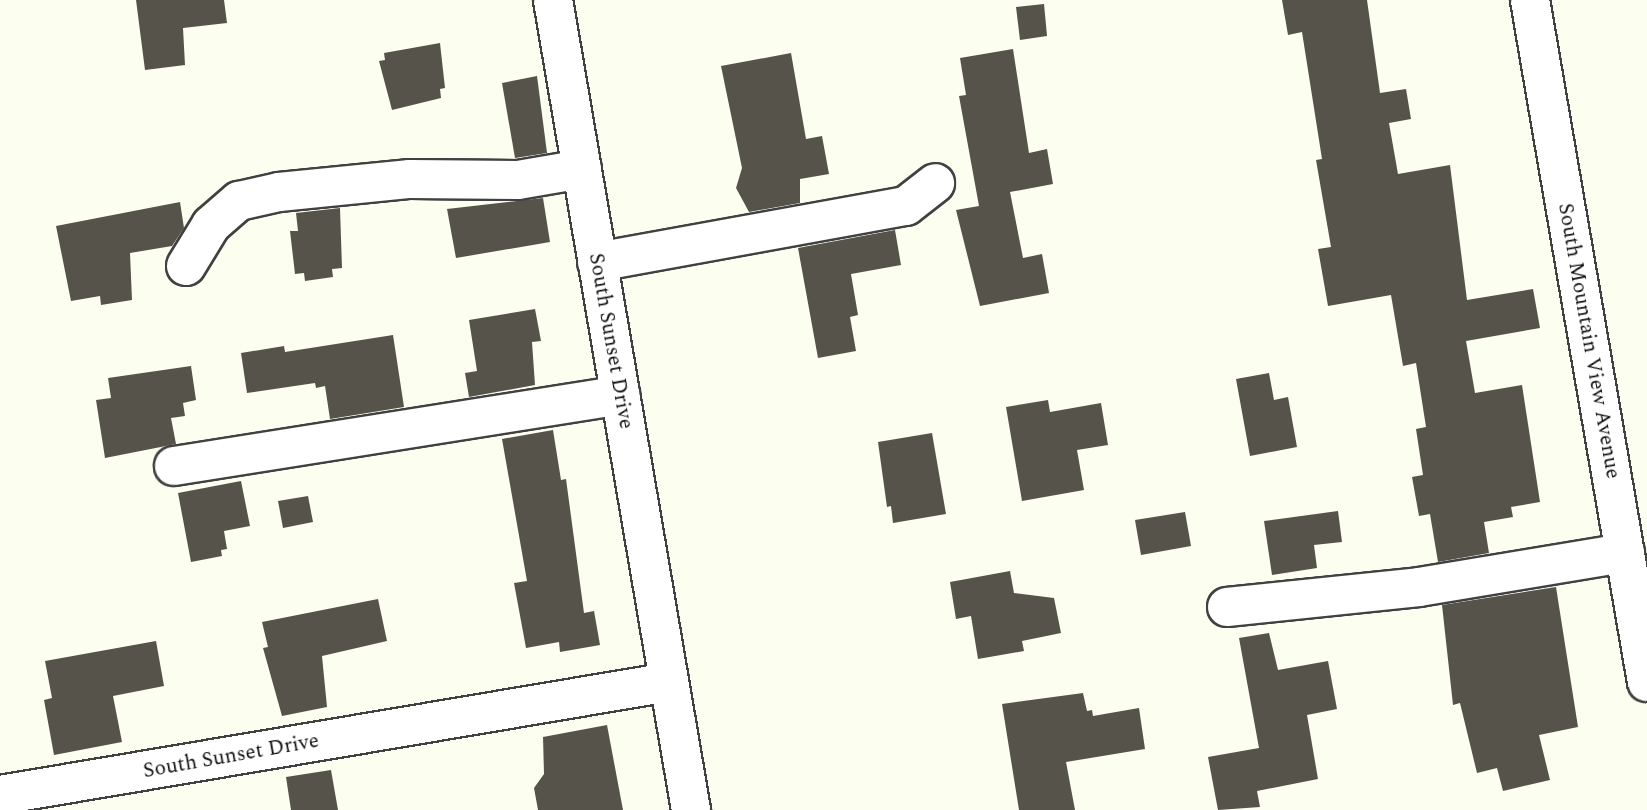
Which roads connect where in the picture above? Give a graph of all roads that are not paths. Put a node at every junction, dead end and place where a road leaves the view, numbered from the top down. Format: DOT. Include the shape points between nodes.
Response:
graph roads {
  1 [pos="554,0"];
  2 [pos="1530,0"];
  3 [pos="582,169"];
  4 [pos="935,183"];
  5 [pos="597,262"];
  6 [pos="186,266"];
  7 [pos="620,395"];
  8 [pos="174,466"];
  9 [pos="1625,553"];
  10 [pos="1227,607"];
  11 [pos="669,682"];
  12 [pos="1647,682"];
  13 [pos="0,796"];
  14 [pos="691,810"];
  1 -- 3 [label="street, South Sunset Drive"];
  2 -- 9 [label="street, South Mountain View Avenue"];
  3 -- 5 [label="street, South Sunset Drive"];
  3 -- 6 [label="street" via="518,180 410,179 279,192 239,201 211,225"];
  4 -- 5 [label="street" via="906,206"];
  5 -- 7 [label="street, South Sunset Drive"];
  7 -- 8 [label="street"];
  7 -- 11 [label="street, South Sunset Drive"];
  9 -- 10 [label="street" via="1419,587"];
  9 -- 12 [label="street, South Mountain View Avenue"];
  11 -- 13 [label="street, South Sunset Drive"];
  11 -- 14 [label="street, South Sunset Drive"];
}
